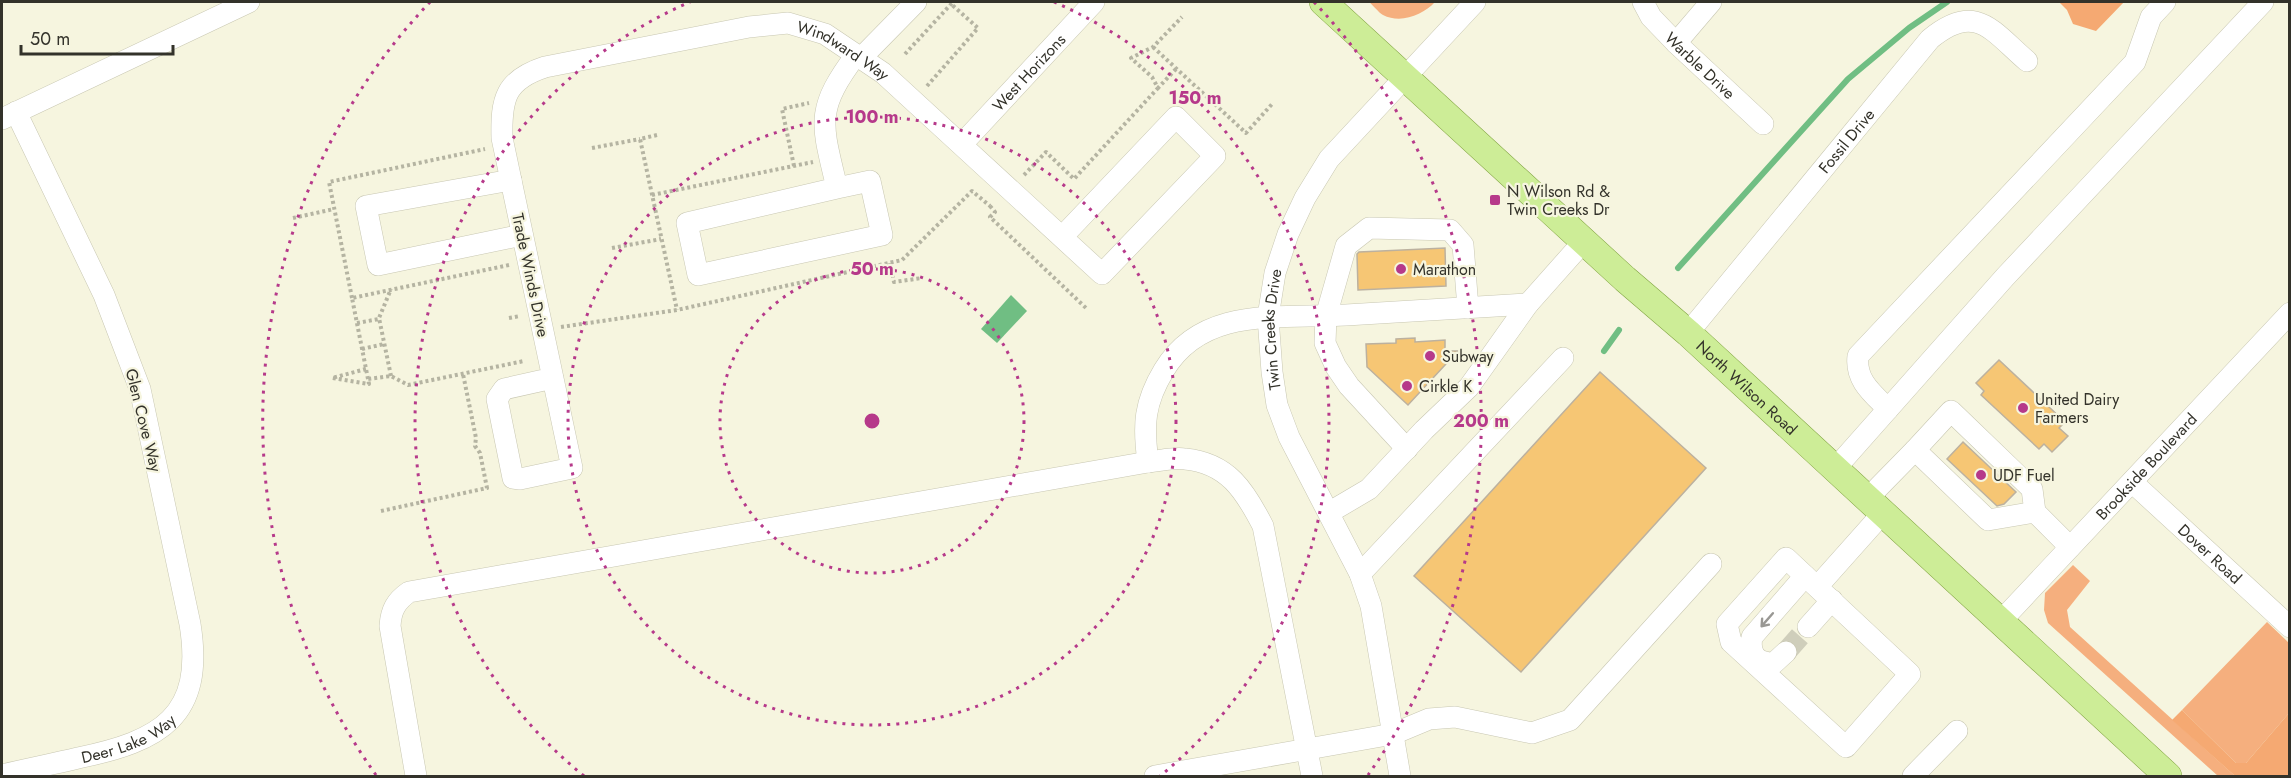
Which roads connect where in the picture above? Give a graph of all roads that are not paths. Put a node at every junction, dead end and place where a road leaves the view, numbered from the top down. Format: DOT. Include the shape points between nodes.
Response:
graph roads {
  1 [pos="249,2"];
  2 [pos="916,2"];
  3 [pos="1094,2"];
  4 [pos="1323,2"];
  5 [pos="1475,2"];
  6 [pos="1643,2"];
  7 [pos="1711,2"];
  8 [pos="2165,2"];
  9 [pos="2263,2"];
  10 [pos="1676,43"];
  11 [pos="858,57"];
  12 [pos="2027,61"];
  13 [pos="1406,78"];
  14 [pos="514,83"];
  15 [pos="9,115"];
  16 [pos="1763,124"];
  17 [pos="962,144"];
  18 [pos="511,180"];
  19 [pos="837,188"];
  20 [pos="522,235"];
  21 [pos="1062,237"];
  22 [pos="1584,242"];
  23 [pos="1528,304"];
  24 [pos="1468,308"];
  25 [pos="2289,314"];
  26 [pos="1326,316"];
  27 [pos="1268,317"];
  28 [pos="1688,333"];
  29 [pos="1563,358"];
  30 [pos="553,378"];
  31 [pos="1888,409"];
  32 [pos="1407,449"];
  33 [pos="1915,450"];
  34 [pos="1148,462"];
  35 [pos="1834,470"];
  36 [pos="2132,482"];
  37 [pos="1874,507"];
  38 [pos="1330,512"];
  39 [pos="2035,512"];
  40 [pos="2070,547"];
  41 [pos="1711,564"];
  42 [pos="1360,574"];
  43 [pos="1818,587"];
  44 [pos="2001,621"];
  45 [pos="1808,627"];
  46 [pos="2289,627"];
  47 [pos="1785,652"];
  48 [pos="178,711"];
  49 [pos="1957,731"];
  50 [pos="1393,734"];
  51 [pos="1306,749"];
  52 [pos="2,775"];
  53 [pos="416,777"];
  54 [pos="1155,777"];
  55 [pos="1312,777"];
  56 [pos="1401,777"];
  57 [pos="1913,777"];
  58 [pos="2168,777"];
  1 -- 15 [label="street"];
  2 -- 11 [label="street"];
  3 -- 17 [label="street, West Horizons"];
  4 -- 13 [label="main road, North Wilson Road"];
  5 -- 13 [label="street, Twin Creeks Drive"];
  6 -- 10 [label="street, Warble Drive" via="1651,17"];
  7 -- 10 [label="street"];
  8 -- 31 [label="street" via="2151,17 2135,62 1858,356 1856,368 1866,388"];
  9 -- 31 [label="street"];
  10 -- 16 [label="street, Warble Drive"];
  11 -- 14 [label="street, Windward Way" via="825,34 788,23 749,27 545,68"];
  11 -- 17 [label="street, Windward Way" via="883,73"];
  11 -- 19 [label="street" via="838,78 825,109 823,125"];
  12 -- 28 [label="street, Fossil Drive" via="1982,22 1970,20 1943,28"];
  13 -- 22 [label="main road, North Wilson Road"];
  13 -- 27 [label="street, Twin Creeks Drive" via="1329,159 1305,198 1275,273"];
  14 -- 18 [label="street, Trade Winds Drive" via="502,110 502,138"];
  15 -- 48 [label="street, Glen Cove Way" via="104,295 140,389 194,646 194,669"];
  17 -- 21 [label="street, Windward Way"];
  18 -- 20 [label="street, Trade Winds Drive"];
  18 -- 20 [label="street" via="366,206 378,265"];
  19 -- 19 [label="street" via="870,181 882,235 698,275 687,223"];
  20 -- 30 [label="street, Trade Winds Drive"];
  21 -- 21 [label="street, Windward Way" via="1102,274 1215,156 1176,117"];
  22 -- 23 [label="street"];
  22 -- 28 [label="main road, North Wilson Road"];
  23 -- 24 [label="street"];
  23 -- 32 [label="street" via="1469,387"];
  24 -- 26 [label="street"];
  24 -- 26 [label="street" via="1463,245 1450,230 1369,228 1346,246"];
  25 -- 36 [label="street, Brookside Boulevard"];
  26 -- 27 [label="street"];
  26 -- 32 [label="street" via="1325,343 1335,368"];
  27 -- 34 [label="street" via="1230,322 1204,331 1184,344 1149,401 1144,422"];
  27 -- 38 [label="street, Twin Creeks Drive" via="1277,405 1289,437"];
  28 -- 35 [label="main road, North Wilson Road"];
  29 -- 42 [label="street"];
  30 -- 30 [label="street, Trade Winds Drive" via="572,468 513,478 496,399 504,389"];
  31 -- 35 [label="street"];
  32 -- 38 [label="street" via="1369,489"];
  33 -- 37 [label="street"];
  33 -- 39 [label="street" via="1988,520"];
  33 -- 39 [label="street" via="1951,411 2032,489"];
  34 -- 51 [label="street" via="1184,458 1210,464 1247,493 1263,525"];
  34 -- 53 [label="street" via="409,592 398,599 390,626"];
  35 -- 37 [label="main road, North Wilson Road"];
  36 -- 40 [label="street, Brookside Boulevard"];
  36 -- 46 [label="street, Dover Road"];
  37 -- 43 [label="street"];
  37 -- 44 [label="main road, North Wilson Road"];
  38 -- 42 [label="street, Twin Creeks Drive"];
  39 -- 40 [label="street"];
  40 -- 44 [label="street, Brookside Boulevard"];
  41 -- 50 [label="street" via="1570,720 1532,733 1455,717 1429,719"];
  42 -- 50 [label="street, Twin Creeks Drive" via="1371,606"];
  43 -- 43 [label="street" via="1910,674 1846,747 1731,642 1727,624 1786,558"];
  43 -- 45 [label="street"];
  43 -- 47 [label="street, one-way" via="1752,636 1750,646 1763,663 1774,663"];
  44 -- 58 [label="main road, North Wilson Road"];
  48 -- 52 [label="street, Deer Lake Way" via="166,724 134,744"];
  49 -- 57 [label="street"];
  50 -- 51 [label="street"];
  50 -- 56 [label="street, Twin Creeks Drive"];
  51 -- 54 [label="street"];
  51 -- 55 [label="street"];
}
